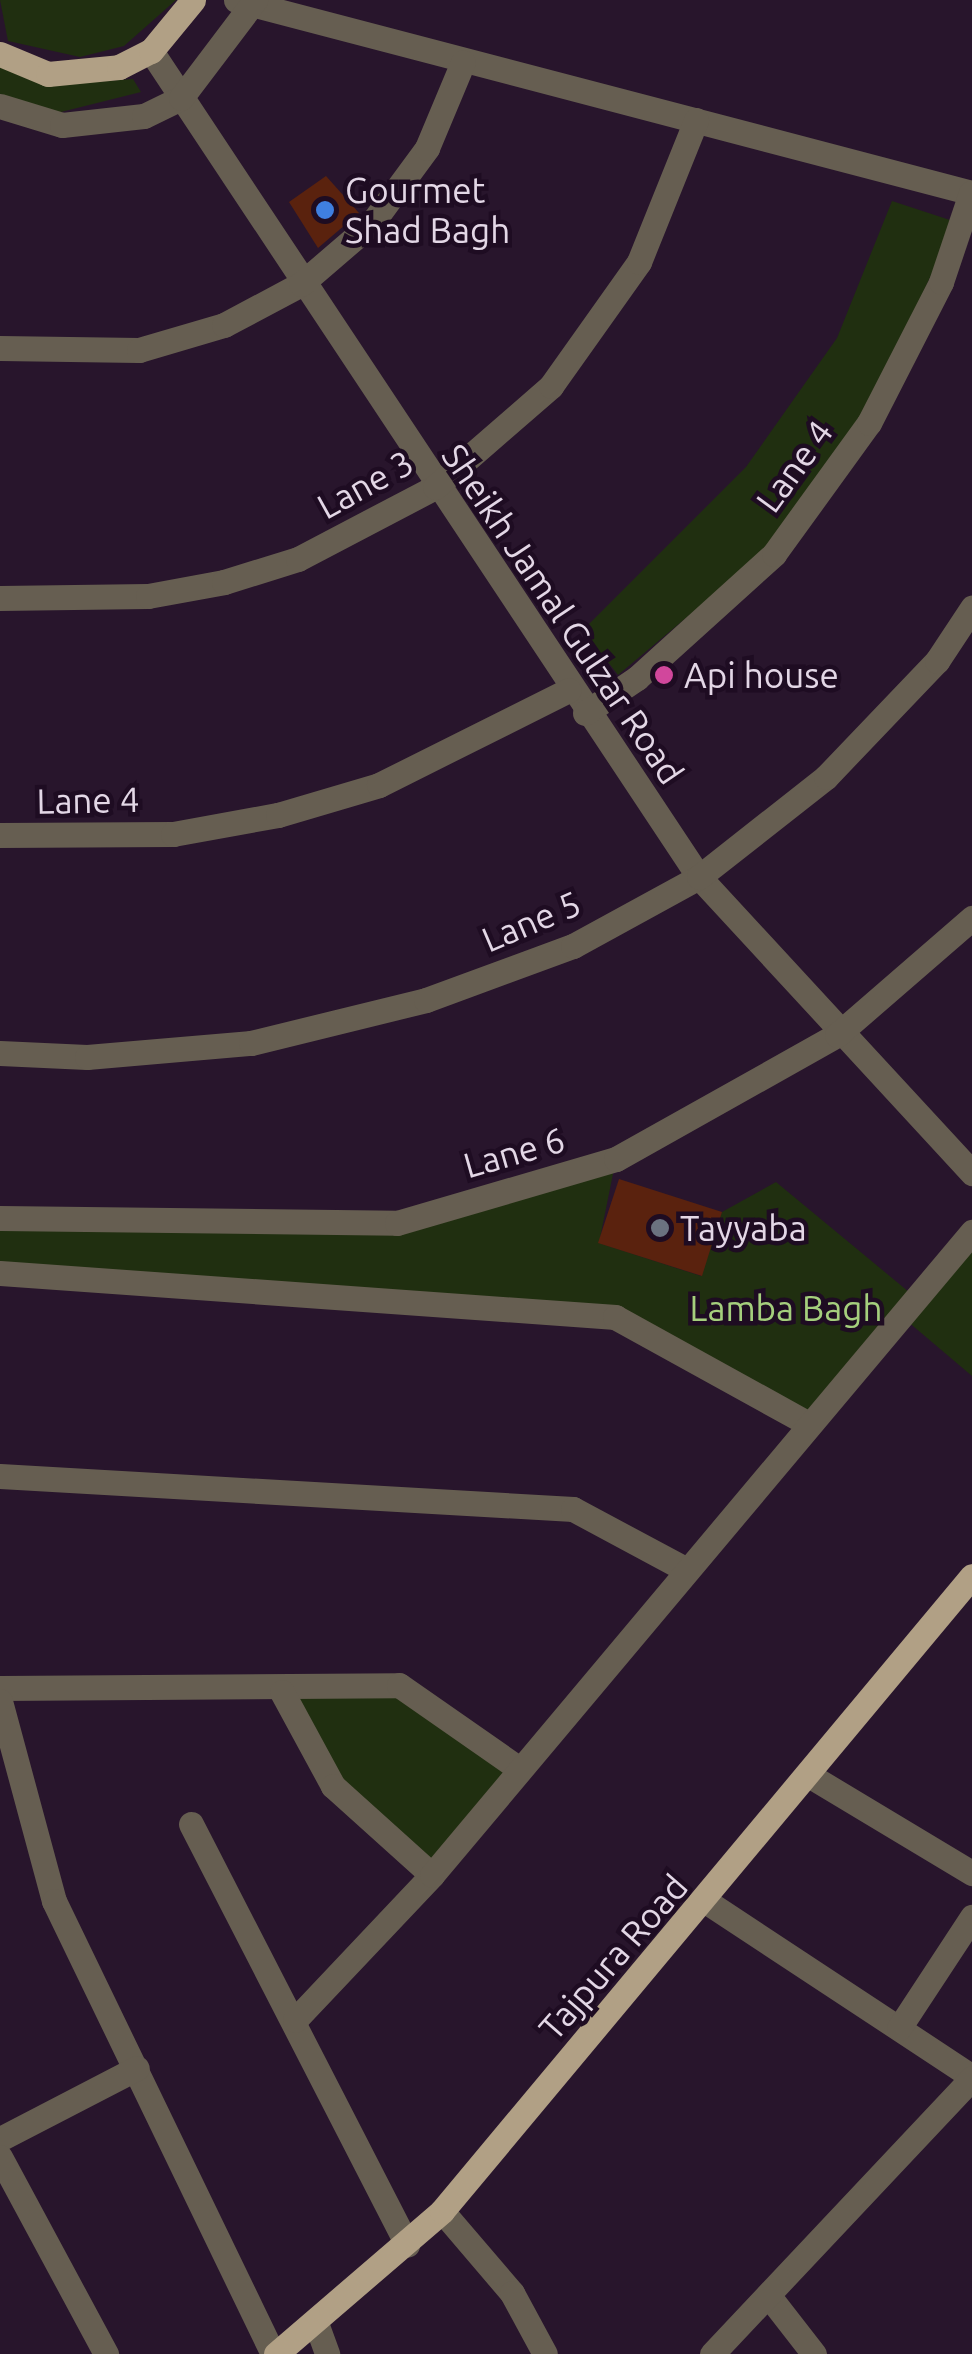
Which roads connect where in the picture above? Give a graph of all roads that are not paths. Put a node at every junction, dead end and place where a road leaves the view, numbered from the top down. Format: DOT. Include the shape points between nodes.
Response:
graph roads {
  1 [pos="193,0"];
  2 [pos="248,2"];
  3 [pos="150,51"];
  4 [pos="0,54"];
  5 [pos="463,62"];
  6 [pos="181,98"];
  7 [pos="0,106"];
  8 [pos="696,120"];
  9 [pos="972,193"];
  10 [pos="302,284"];
  11 [pos="0,348"];
  12 [pos="435,487"];
  13 [pos="0,598"];
  14 [pos="972,608"];
  15 [pos="569,690"];
  16 [pos="584,713"];
  17 [pos="0,835"];
  18 [pos="699,877"];
  19 [pos="972,918"];
  20 [pos="837,1035"];
  21 [pos="0,1053"];
  22 [pos="972,1173"];
  23 [pos="0,1218"];
  24 [pos="972,1232"];
  25 [pos="0,1273"];
  26 [pos="808,1422"];
  27 [pos="0,1476"];
  28 [pos="681,1567"];
  29 [pos="971,1580"];
  30 [pos="0,1688"];
  31 [pos="282,1692"];
  32 [pos="0,1701"];
  33 [pos="518,1768"];
  34 [pos="812,1777"];
  35 [pos="191,1824"];
  36 [pos="972,1873"];
  37 [pos="432,1875"];
  38 [pos="707,1902"];
  39 [pos="972,1917"];
  40 [pos="295,2020"];
  41 [pos="899,2028"];
  42 [pos="136,2068"];
  43 [pos="972,2077"];
  44 [pos="0,2140"];
  45 [pos="0,2157"];
  46 [pos="442,2210"];
  47 [pos="407,2245"];
  48 [pos="768,2295"];
  49 [pos="316,2323"];
  50 [pos="106,2354"];
  51 [pos="275,2354"];
  52 [pos="327,2354"];
  53 [pos="546,2354"];
  54 [pos="712,2354"];
  55 [pos="814,2354"];
  1 -- 3 [label="main road"];
  2 -- 5 [label="street"];
  2 -- 6 [label="street"];
  3 -- 4 [label="main road" via="86,75 48,74"];
  3 -- 6 [label="street, Sheikh Jamal Gulzar Road"];
  5 -- 8 [label="street"];
  5 -- 10 [label="street" via="427,148 394,193"];
  6 -- 7 [label="street" via="144,116 62,125"];
  6 -- 10 [label="street, Sheikh Jamal Gulzar Road"];
  8 -- 9 [label="street"];
  8 -- 12 [label="street, Lane 3" via="639,262 562,371"];
  9 -- 16 [label="street, Lane 4" via="941,282 869,422 774,554 637,678"];
  10 -- 11 [label="street" via="224,325 138,350"];
  10 -- 12 [label="street, Sheikh Jamal Gulzar Road"];
  12 -- 13 [label="street, Lane 3" via="298,559 224,582 148,596"];
  12 -- 15 [label="street, Sheikh Jamal Gulzar Road"];
  14 -- 18 [label="street, Lane 5" via="937,661 826,778"];
  15 -- 16 [label="street, Sheikh Jamal Gulzar Road"];
  15 -- 17 [label="street, Lane 4" via="380,785 278,815 173,834"];
  16 -- 18 [label="street, Sheikh Jamal Gulzar Road"];
  18 -- 20 [label="street, Sheikh Jamal Gulzar Road"];
  18 -- 21 [label="street, Lane 5" via="573,946 426,1000 251,1043 87,1057"];
  19 -- 20 [label="street, Lane 6"];
  20 -- 22 [label="street, Sheikh Jamal Gulzar Road"];
  20 -- 23 [label="street, Lane 6" via="616,1159 396,1222"];
  24 -- 26 [label="street"];
  25 -- 26 [label="street" via="615,1316"];
  26 -- 28 [label="street"];
  27 -- 28 [label="street" via="572,1509"];
  28 -- 33 [label="street"];
  29 -- 34 [label="main road, Tajpura Road"];
  30 -- 31 [label="street"];
  31 -- 33 [label="street" via="398,1686"];
  31 -- 37 [label="street" via="333,1786"];
  32 -- 42 [label="street" via="54,1901"];
  33 -- 37 [label="street"];
  34 -- 36 [label="street"];
  34 -- 38 [label="main road, Tajpura Road"];
  35 -- 40 [label="street"];
  37 -- 40 [label="street"];
  38 -- 41 [label="street"];
  38 -- 46 [label="main road, Tajpura Road"];
  39 -- 41 [label="street"];
  40 -- 47 [label="street"];
  41 -- 43 [label="street"];
  42 -- 44 [label="street"];
  42 -- 51 [label="street"];
  43 -- 48 [label="street"];
  45 -- 50 [label="street"];
  46 -- 47 [label="main road, Tajpura Road"];
  46 -- 53 [label="street" via="512,2293"];
  47 -- 49 [label="main road, Tajpura Road"];
  48 -- 54 [label="street"];
  48 -- 55 [label="street"];
  49 -- 51 [label="main road, Tajpura Road"];
  49 -- 52 [label="street"];
}
